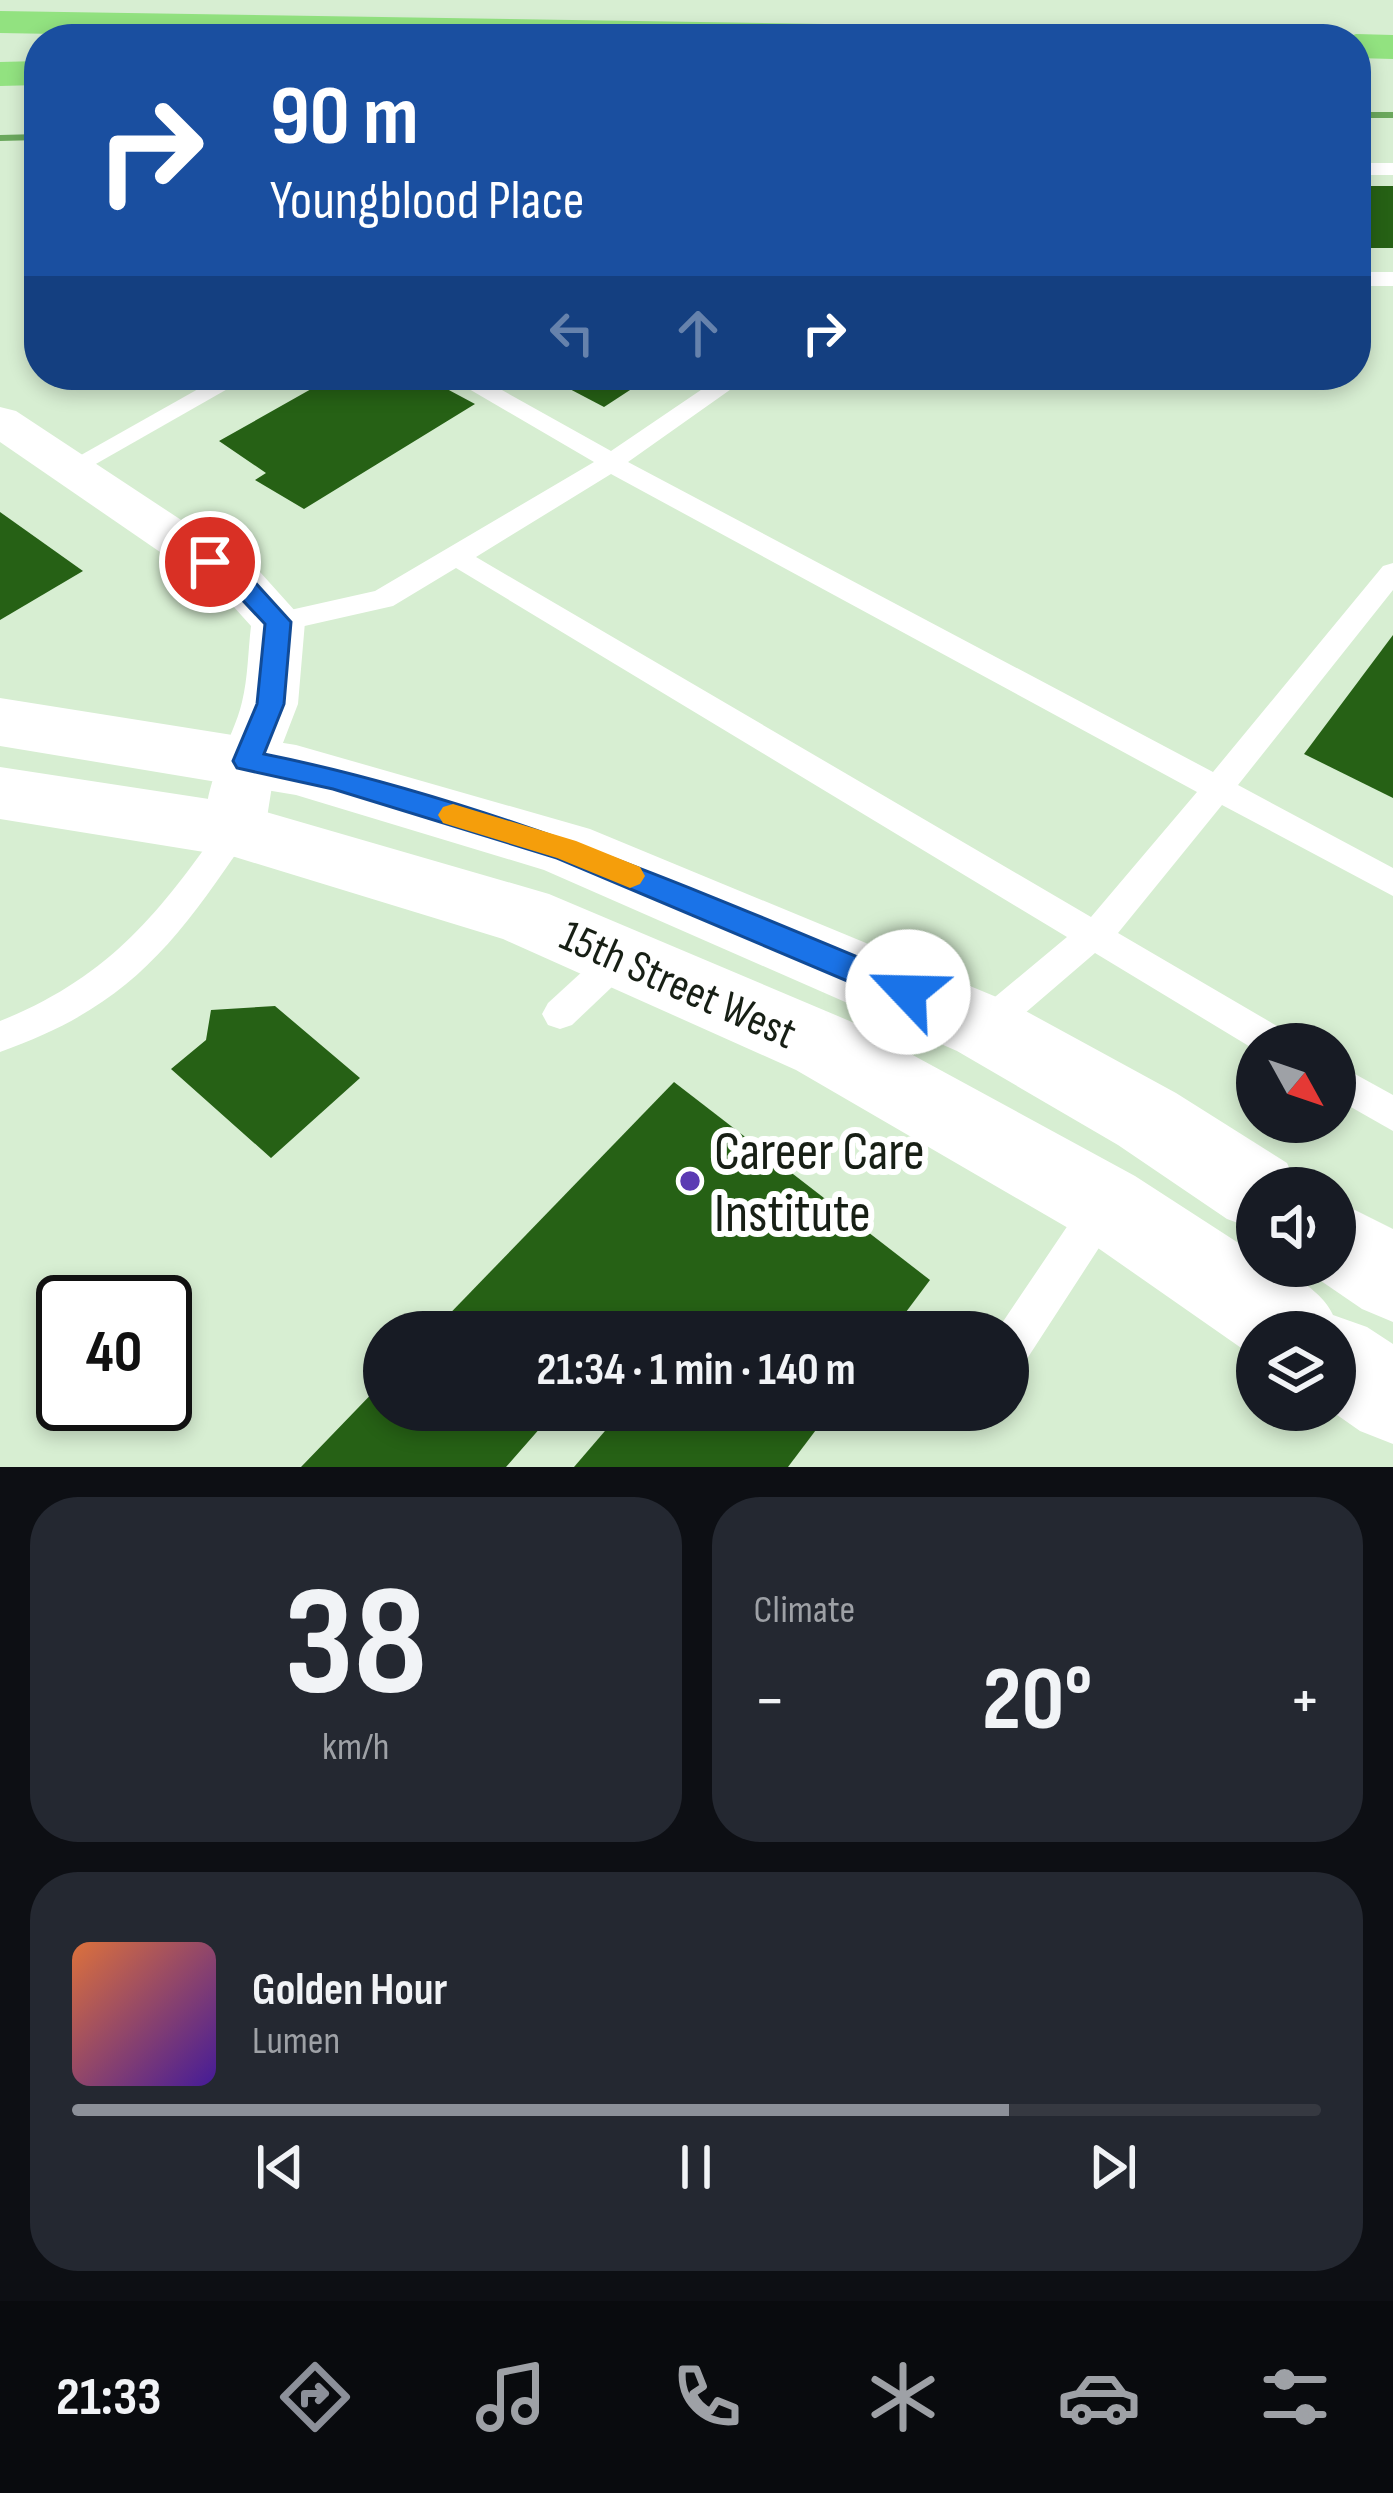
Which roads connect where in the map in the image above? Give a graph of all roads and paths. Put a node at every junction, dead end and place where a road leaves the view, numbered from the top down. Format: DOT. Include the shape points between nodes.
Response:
graph roads {
  1 [pos="0,22"];
  2 [pos="116,24"];
  3 [pos="213,390"];
  4 [pos="486,390"];
  5 [pos="717,390"];
  6 [pos="0,422"];
  7 [pos="610,463"];
  8 [pos="70,468"];
  9 [pos="457,557"];
  10 [pos="1393,572"];
  11 [pos="278,622"];
  12 [pos="0,722"];
  13 [pos="1216,790"];
  14 [pos="0,793"];
  15 [pos="241,795"];
  16 [pos="1393,883"];
  17 [pos="1093,935"];
  18 [pos="627,961"];
  19 [pos="560,1014"];
  20 [pos="1241,1023"];
  21 [pos="984,1027"];
  22 [pos="0,1036"];
  23 [pos="1356,1092"];
  24 [pos="1393,1114"];
  25 [pos="1236,1177"];
  26 [pos="1106,1204"];
  27 [pos="1356,1255"];
  28 [pos="1393,1279"];
  29 [pos="1264,1311"];
  30 [pos="1029,1319"];
  31 [pos="1356,1373"];
  32 [pos="1393,1398"];
  1 -- 2 [label="highway"];
  3 -- 8 [label="lane"];
  4 -- 7 [label="lane"];
  5 -- 7 [label="lane"];
  6 -- 8 [label="street"];
  7 -- 9 [label="lane"];
  7 -- 13 [label="lane"];
  8 -- 11 [label="street" via="242,584"];
  9 -- 11 [label="lane" via="383,599"];
  9 -- 17 [label="lane"];
  10 -- 13 [label="lane"];
  11 -- 15 [label="street" via="270,704"];
  12 -- 15 [label="street, 15th Street West"];
  13 -- 16 [label="lane"];
  13 -- 17 [label="lane"];
  14 -- 15 [label="street, 15th Street West"];
  15 -- 18 [label="street, 15th Street West"];
  15 -- 21 [label="street, 15th Street West" via="333,778 566,849"];
  15 -- 22 [label="lane" via="182,908 132,963 71,1007"];
  17 -- 20 [label="lane"];
  17 -- 21 [label="lane"];
  18 -- 19 [label="lane"];
  18 -- 21 [label="street" via="714,956 923,1049"];
  18 -- 26 [label="street, 15th Street West" via="824,1046"];
  21 -- 25 [label="street, 15th Street West"];
  23 -- 24 [label="lane"];
  26 -- 29 [label="street, 15th Street West"];
  26 -- 30 [label="lane"];
  27 -- 28 [label="street"];
  31 -- 32 [label="street"];
}
